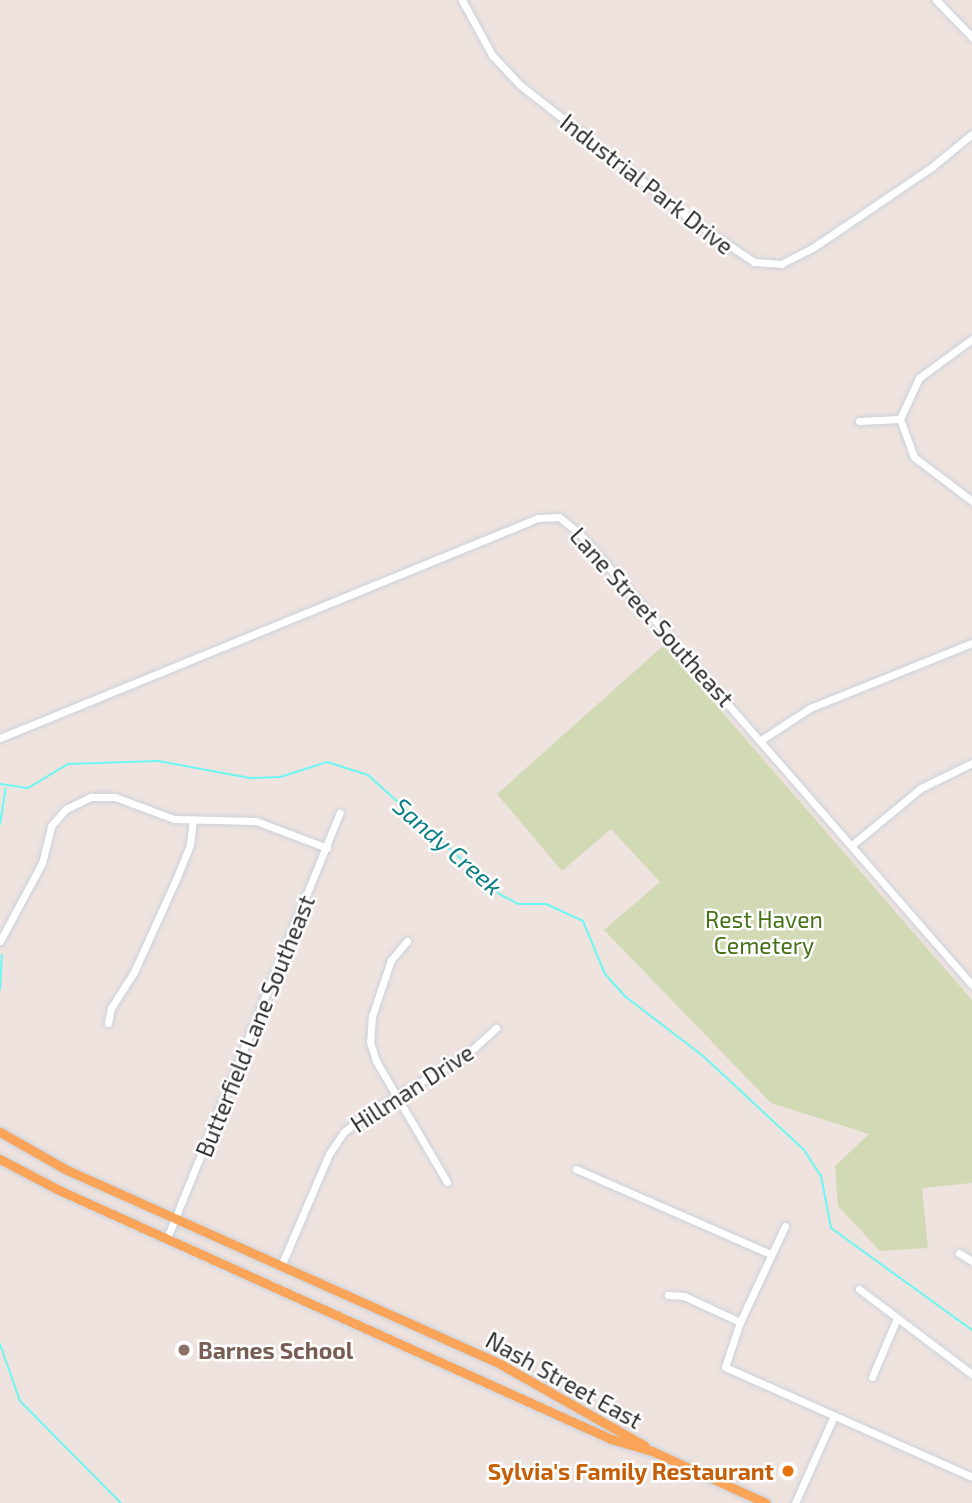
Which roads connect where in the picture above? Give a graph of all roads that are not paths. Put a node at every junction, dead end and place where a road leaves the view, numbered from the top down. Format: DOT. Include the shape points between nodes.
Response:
graph roads {
  1 [pos="462,0"];
  2 [pos="936,0"];
  3 [pos="972,37"];
  4 [pos="972,134"];
  5 [pos="971,341"];
  6 [pos="900,419"];
  7 [pos="859,421"];
  8 [pos="972,501"];
  9 [pos="972,643"];
  10 [pos="0,738"];
  11 [pos="761,740"];
  12 [pos="972,763"];
  13 [pos="340,813"];
  14 [pos="193,820"];
  15 [pos="852,845"];
  16 [pos="327,848"];
  17 [pos="0,941"];
  18 [pos="407,941"];
  19 [pos="972,985"];
  20 [pos="108,1023"];
  21 [pos="496,1028"];
  22 [pos="397,1096"];
  23 [pos="0,1132"];
  24 [pos="0,1159"];
  25 [pos="576,1169"];
  26 [pos="447,1182"];
  27 [pos="176,1219"];
  28 [pos="785,1226"];
  29 [pos="167,1238"];
  30 [pos="959,1253"];
  31 [pos="771,1254"];
  32 [pos="972,1261"];
  33 [pos="281,1266"];
  34 [pos="859,1289"];
  35 [pos="668,1295"];
  36 [pos="897,1318"];
  37 [pos="740,1322"];
  38 [pos="972,1374"];
  39 [pos="872,1377"];
  40 [pos="834,1416"];
  41 [pos="652,1451"];
  42 [pos="972,1477"];
  43 [pos="766,1503"];
  44 [pos="796,1503"];
  1 -- 4 [label="street, Industrial Park Drive" via="492,55 520,85 695,222 754,262 781,264 806,252"];
  2 -- 3 [label="street"];
  5 -- 6 [label="street" via="919,378"];
  6 -- 7 [label="street"];
  6 -- 8 [label="street" via="914,457"];
  9 -- 11 [label="street" via="810,708"];
  10 -- 11 [label="street, Lane Street Southeast" via="553,516 579,533"];
  11 -- 15 [label="street, Lane Street Southeast"];
  12 -- 15 [label="street" via="921,788"];
  13 -- 16 [label="street, Butterfield Lane Southeast"];
  14 -- 16 [label="street" via="256,821"];
  14 -- 17 [label="street" via="163,817 105,796 66,809 51,826 42,863"];
  14 -- 20 [label="street" via="177,877 134,972 111,1008"];
  15 -- 19 [label="street, Lane Street Southeast"];
  16 -- 27 [label="street, Butterfield Lane Southeast"];
  18 -- 22 [label="street" via="391,960 370,1031 376,1061"];
  21 -- 22 [label="street, Hillman Drive" via="465,1056"];
  22 -- 26 [label="street"];
  22 -- 33 [label="street, Hillman Drive" via="354,1123 336,1143"];
  23 -- 27 [label="main road, Nash Street East" via="67,1170"];
  24 -- 29 [label="main road, Nash Street East"];
  25 -- 31 [label="street"];
  27 -- 29 [label="street, Butterfield Lane Southeast"];
  27 -- 33 [label="main road, Nash Street East"];
  28 -- 31 [label="street"];
  29 -- 41 [label="main road, Nash Street East" via="611,1439"];
  30 -- 32 [label="street"];
  31 -- 37 [label="street"];
  33 -- 41 [label="main road, Nash Street East" via="502,1365"];
  34 -- 36 [label="street"];
  35 -- 37 [label="street" via="684,1297"];
  36 -- 38 [label="street"];
  36 -- 39 [label="street"];
  37 -- 40 [label="street" via="724,1367"];
  40 -- 42 [label="street"];
  40 -- 44 [label="street"];
  41 -- 43 [label="main road"];
}
